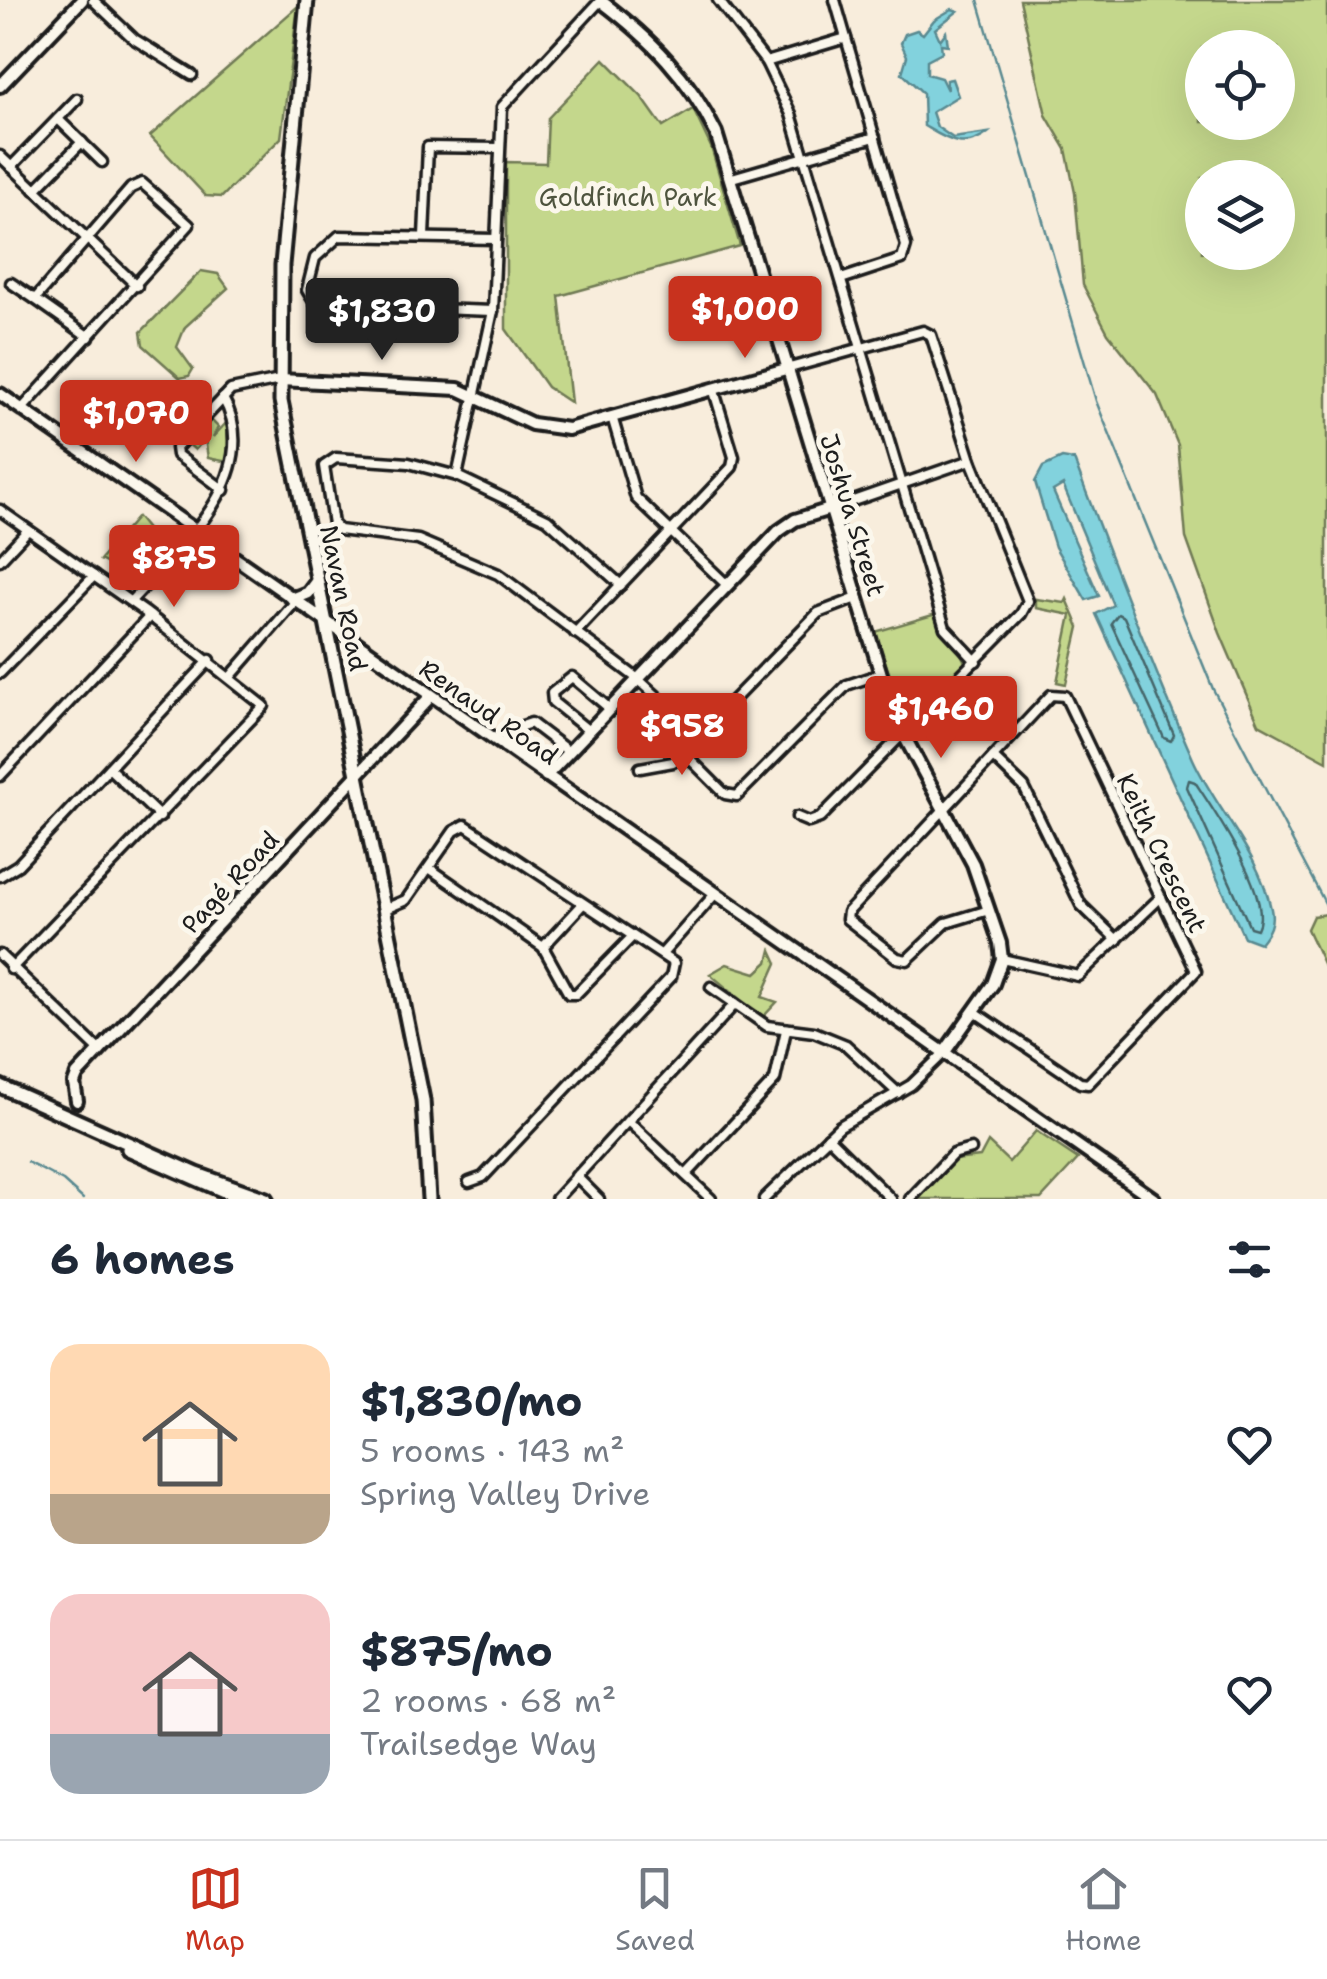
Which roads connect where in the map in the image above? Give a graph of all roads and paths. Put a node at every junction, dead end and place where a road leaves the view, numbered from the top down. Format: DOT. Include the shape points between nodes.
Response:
graph roads {
  1 [pos="82,0"];
  2 [pos="92,0"];
  3 [pos="307,0"];
  4 [pos="601,0"];
  5 [pos="835,0"];
  6 [pos="724,2"];
  7 [pos="846,38"];
  8 [pos="766,62"];
  9 [pos="192,75"];
  10 [pos="0,86"];
  11 [pos="77,99"];
  12 [pos="58,119"];
  13 [pos="874,136"];
  14 [pos="82,142"];
  15 [pos="499,148"];
  16 [pos="0,156"];
  17 [pos="806,157"];
  18 [pos="102,162"];
  19 [pos="11,167"];
  20 [pos="732,178"];
  21 [pos="35,190"];
  22 [pos="424,236"];
  23 [pos="85,238"];
  24 [pos="496,239"];
  25 [pos="841,279"];
  26 [pos="10,283"];
  27 [pos="137,286"];
  28 [pos="35,300"];
  29 [pos="492,312"];
  30 [pos="89,337"];
  31 [pos="861,348"];
  32 [pos="786,370"];
  33 [pos="280,380"];
  34 [pos="714,391"];
  35 [pos="0,394"];
  36 [pos="476,394"];
  37 [pos="224,398"];
  38 [pos="22,409"];
  39 [pos="613,420"];
  40 [pos="970,460"];
  41 [pos="457,476"];
  42 [pos="902,484"];
  43 [pos="224,490"];
  44 [pos="830,509"];
  45 [pos="0,510"];
  46 [pos="28,530"];
  47 [pos="194,530"];
  48 [pos="672,532"];
  49 [pos="0,560"];
  50 [pos="94,576"];
  51 [pos="317,581"];
  52 [pos="727,584"];
  53 [pos="621,585"];
  54 [pos="857,598"];
  55 [pos="294,600"];
  56 [pos="131,601"];
  57 [pos="150,616"];
  58 [pos="326,622"];
  59 [pos="575,633"];
  60 [pos="210,660"];
  61 [pos="976,661"];
  62 [pos="0,673"];
  63 [pos="880,674"];
  64 [pos="231,676"];
  65 [pos="638,679"];
  66 [pos="430,696"];
  67 [pos="610,709"];
  68 [pos="589,731"];
  69 [pos="900,734"];
  70 [pos="699,736"];
  71 [pos="504,748"];
  72 [pos="569,752"];
  73 [pos="684,752"];
  74 [pos="993,758"];
  75 [pos="109,768"];
  76 [pos="640,768"];
  77 [pos="0,776"];
  78 [pos="357,776"];
  79 [pos="546,776"];
  80 [pos="946,807"];
  81 [pos="160,817"];
  82 [pos="796,818"];
  83 [pos="429,868"];
  84 [pos="0,876"];
  85 [pos="715,894"];
  86 [pos="1161,897"];
  87 [pos="582,905"];
  88 [pos="385,910"];
  89 [pos="989,910"];
  90 [pos="630,938"];
  91 [pos="1117,940"];
  92 [pos="543,947"];
  93 [pos="662,954"];
  94 [pos="0,956"];
  95 [pos="1002,959"];
  96 [pos="11,969"];
  97 [pos="712,987"];
  98 [pos="736,1004"];
  99 [pos="975,1012"];
  100 [pos="786,1030"];
  101 [pos="100,1051"];
  102 [pos="944,1053"];
  103 [pos="0,1086"];
  104 [pos="898,1093"];
  105 [pos="77,1102"];
  106 [pos="628,1122"];
  107 [pos="95,1128"];
  108 [pos="828,1136"];
  109 [pos="970,1149"];
  110 [pos="686,1175"];
  111 [pos="576,1176"];
  112 [pos="469,1182"];
  113 [pos="242,1199"];
  114 [pos="266,1199"];
  115 [pos="429,1199"];
  116 [pos="556,1199"];
  117 [pos="599,1199"];
  118 [pos="711,1199"];
  119 [pos="764,1199"];
  120 [pos="891,1199"];
  121 [pos="910,1199"];
  122 [pos="1154,1199"];
  1 -- 10 [label="street"];
  2 -- 9 [label="street" via="134,39"];
  3 -- 33 [label="main road, Navan Road" via="282,265"];
  4 -- 15 [label="street" via="506,100"];
  4 -- 20 [label="street, Joshua Street" via="646,36 691,88"];
  5 -- 7 [label="street"];
  6 -- 8 [label="street"];
  7 -- 8 [label="street"];
  7 -- 13 [label="street"];
  8 -- 17 [label="street"];
  11 -- 12 [label="street"];
  12 -- 14 [label="street"];
  12 -- 19 [label="street"];
  13 -- 17 [label="street"];
  13 -- 25 [label="street" via="906,252"];
  14 -- 18 [label="street"];
  14 -- 21 [label="street"];
  15 -- 22 [label="street" via="428,147"];
  15 -- 24 [label="street"];
  16 -- 19 [label="street"];
  17 -- 20 [label="street"];
  17 -- 25 [label="street"];
  19 -- 21 [label="street"];
  20 -- 32 [label="street, Joshua Street"];
  21 -- 23 [label="street"];
  22 -- 24 [label="street"];
  22 -- 29 [label="street" via="339,236 315,258 310,298 323,305"];
  23 -- 27 [label="street"];
  23 -- 27 [label="street" via="142,183 189,226"];
  23 -- 28 [label="street"];
  24 -- 29 [label="street"];
  25 -- 31 [label="street"];
  26 -- 28 [label="street"];
  27 -- 30 [label="street"];
  28 -- 30 [label="street"];
  29 -- 36 [label="street"];
  30 -- 38 [label="street"];
  31 -- 32 [label="street"];
  31 -- 40 [label="street" via="922,331 931,335"];
  31 -- 42 [label="street"];
  32 -- 34 [label="street"];
  32 -- 44 [label="street, Joshua Street"];
  33 -- 36 [label="street" via="441,386"];
  33 -- 37 [label="street" via="237,388"];
  33 -- 51 [label="main road, Navan Road"];
  34 -- 39 [label="street"];
  34 -- 48 [label="street" via="735,462"];
  35 -- 38 [label="street, Renaud Road"];
  36 -- 39 [label="street" via="541,426 577,429"];
  36 -- 41 [label="street"];
  37 -- 43 [label="street" via="233,441"];
  37 -- 43 [label="street" via="176,453"];
  38 -- 47 [label="street, Renaud Road"];
  39 -- 48 [label="street" via="636,498"];
  40 -- 42 [label="street"];
  40 -- 61 [label="street" via="1028,601"];
  41 -- 53 [label="street" via="548,518"];
  41 -- 59 [label="street" via="409,463 336,458 324,466 339,530 418,540 498,574"];
  42 -- 44 [label="street"];
  42 -- 61 [label="street" via="944,628"];
  43 -- 47 [label="street"];
  44 -- 52 [label="street" via="787,524"];
  44 -- 54 [label="street, Joshua Street"];
  45 -- 46 [label="street"];
  46 -- 49 [label="street"];
  46 -- 50 [label="street"];
  47 -- 55 [label="street, Renaud Road"];
  47 -- 56 [label="street"];
  48 -- 52 [label="street"];
  48 -- 53 [label="street"];
  50 -- 56 [label="street"];
  50 -- 62 [label="street"];
  51 -- 55 [label="main road"];
  51 -- 58 [label="main road, Navan Road"];
  52 -- 65 [label="street"];
  53 -- 59 [label="street"];
  54 -- 63 [label="street, Joshua Street"];
  54 -- 70 [label="street" via="818,613"];
  55 -- 58 [label="street, Renaud Road"];
  55 -- 64 [label="street"];
  56 -- 57 [label="street"];
  57 -- 60 [label="street"];
  57 -- 77 [label="street"];
  58 -- 66 [label="street, Renaud Road"];
  58 -- 78 [label="main road, Navan Road"];
  59 -- 65 [label="street"];
  60 -- 64 [label="street"];
  60 -- 75 [label="street"];
  61 -- 69 [label="street"];
  63 -- 69 [label="street, Joshua Street"];
  63 -- 73 [label="street" via="847,685 737,796 726,794"];
  64 -- 81 [label="street" via="263,708"];
  65 -- 67 [label="street"];
  65 -- 70 [label="street"];
  66 -- 71 [label="street, Renaud Road"];
  66 -- 78 [label="street, Pagé Road"];
  67 -- 68 [label="street"];
  67 -- 68 [label="street" via="572,677 558,685 553,702"];
  68 -- 72 [label="street"];
  69 -- 80 [label="street, Joshua Street"];
  69 -- 82 [label="street" via="820,818"];
  70 -- 73 [label="street"];
  71 -- 72 [label="street" via="530,724"];
  71 -- 79 [label="street, Renaud Road"];
  72 -- 79 [label="street"];
  73 -- 76 [label="street" via="664,766"];
  74 -- 80 [label="street, Keith Crescent"];
  74 -- 86 [label="street, Keith Crescent" via="1051,695 1066,696"];
  74 -- 91 [label="street" via="1024,787 1081,905"];
  75 -- 81 [label="street"];
  75 -- 84 [label="street"];
  78 -- 88 [label="main road, Navan Road"];
  78 -- 101 [label="street, Pagé Road"];
  79 -- 85 [label="street, Renaud Road"];
  80 -- 89 [label="street, Joshua Street"];
  80 -- 89 [label="street, Keith Crescent" via="848,918 907,960 946,923"];
  81 -- 96 [label="street"];
  83 -- 87 [label="street" via="455,830 467,825"];
  83 -- 88 [label="street" via="404,902"];
  83 -- 92 [label="street"];
  85 -- 93 [label="street"];
  85 -- 102 [label="street, Renaud Road"];
  86 -- 91 [label="street"];
  86 -- 99 [label="street, Keith Crescent" via="1196,970 1088,1084"];
  87 -- 90 [label="street"];
  87 -- 92 [label="street"];
  88 -- 115 [label="main road, Navan Road" via="423,1100"];
  89 -- 95 [label="street, Joshua Street"];
  90 -- 92 [label="street" via="572,995"];
  90 -- 93 [label="street"];
  91 -- 95 [label="street" via="1078,976"];
  93 -- 112 [label="street" via="674,963 671,976 483,1176"];
  94 -- 96 [label="street"];
  95 -- 99 [label="street"];
  96 -- 101 [label="street"];
  97 -- 98 [label="street"];
  98 -- 100 [label="street" via="766,1026"];
  98 -- 106 [label="street"];
  99 -- 102 [label="street"];
  100 -- 104 [label="street" via="846,1045"];
  100 -- 110 [label="street" via="775,1080"];
  101 -- 105 [label="street, Pagé Road" via="74,1080"];
  102 -- 104 [label="street"];
  102 -- 122 [label="street, Renaud Road"];
  103 -- 107 [label="main road"];
  104 -- 108 [label="street"];
  106 -- 110 [label="street"];
  106 -- 111 [label="street"];
  107 -- 113 [label="main road" via="154,1164"];
  107 -- 114 [label="main road"];
  108 -- 119 [label="street"];
  108 -- 120 [label="street"];
  109 -- 121 [label="street" via="954,1154"];
  110 -- 118 [label="street"];
  111 -- 116 [label="street"];
  111 -- 117 [label="street"];
}
